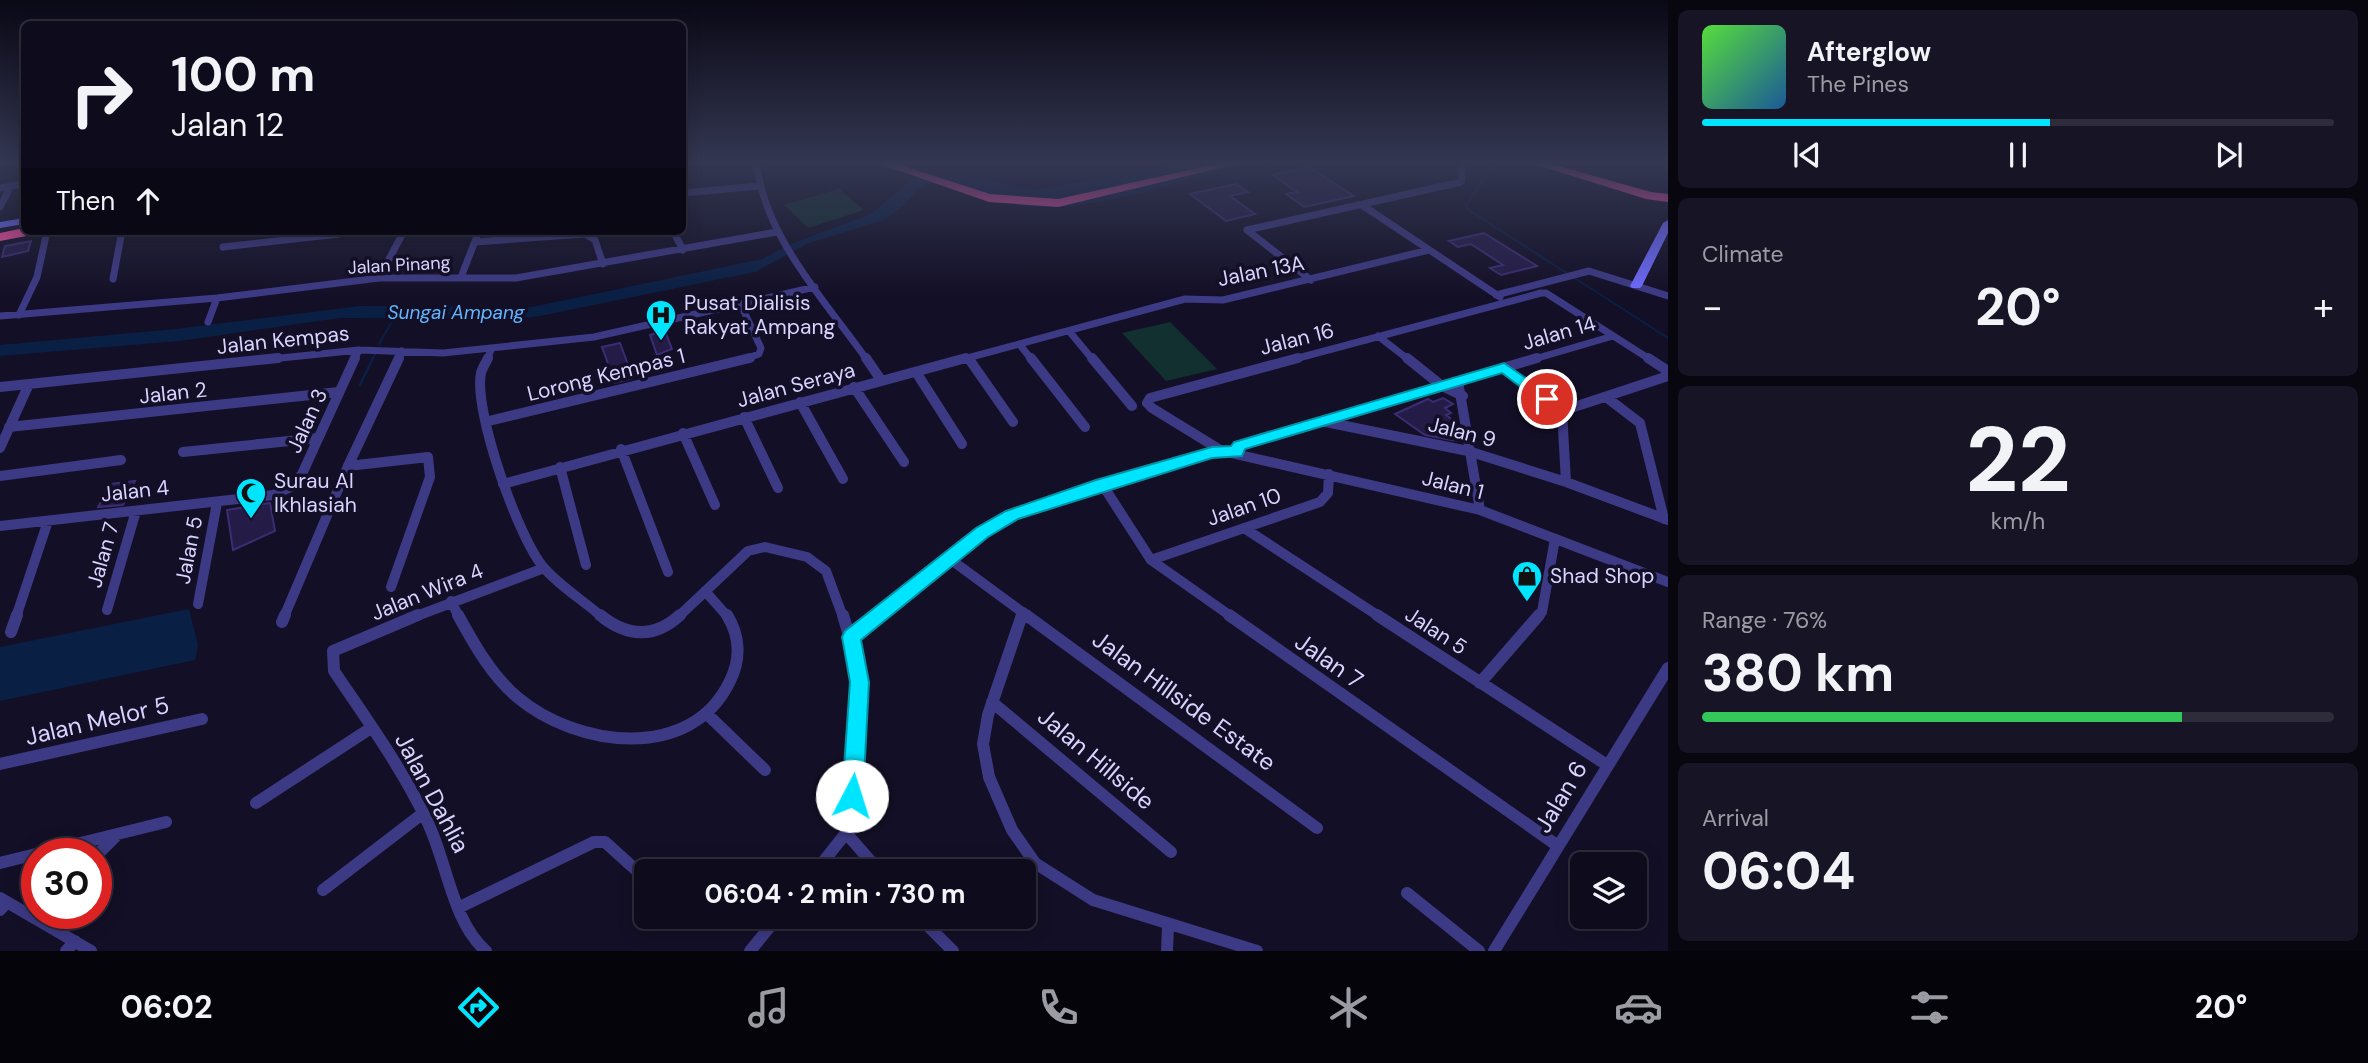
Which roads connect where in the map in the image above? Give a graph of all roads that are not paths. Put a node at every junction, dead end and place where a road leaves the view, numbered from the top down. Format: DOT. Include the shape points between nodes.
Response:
graph roads {
  1 [pos="767,207"];
  2 [pos="1351,207"];
  3 [pos="1366,207"];
  4 [pos="21,222"];
  5 [pos="0,226"];
  6 [pos="1667,226"];
  7 [pos="21,232"];
  8 [pos="21,233"];
  9 [pos="778,234"];
  10 [pos="46,235"];
  11 [pos="121,235"];
  12 [pos="293,235"];
  13 [pos="331,235"];
  14 [pos="402,235"];
  15 [pos="478,235"];
  16 [pos="571,235"];
  17 [pos="587,235"];
  18 [pos="675,235"];
  19 [pos="0,237"];
  20 [pos="292,240"];
  21 [pos="475,242"];
  22 [pos="223,247"];
  23 [pos="683,250"];
  24 [pos="1429,250"];
  25 [pos="603,264"];
  26 [pos="379,278"];
  27 [pos="461,278"];
  28 [pos="114,279"];
  29 [pos="1311,280"];
  30 [pos="1636,286"];
  31 [pos="816,287"];
  32 [pos="1496,295"];
  33 [pos="1668,296"];
  34 [pos="217,298"];
  35 [pos="1506,302"];
  36 [pos="741,305"];
  37 [pos="19,315"];
  38 [pos="0,316"];
  39 [pos="208,322"];
  40 [pos="1099,322"];
  41 [pos="1069,331"];
  42 [pos="1378,336"];
  43 [pos="1613,336"];
  44 [pos="1020,345"];
  45 [pos="491,349"];
  46 [pos="359,350"];
  47 [pos="402,351"];
  48 [pos="969,359"];
  49 [pos="1504,368"];
  50 [pos="916,372"];
  51 [pos="1665,376"];
  52 [pos="881,380"];
  53 [pos="1458,381"];
  54 [pos="29,384"];
  55 [pos="1442,386"];
  56 [pos="1668,386"];
  57 [pos="0,387"];
  58 [pos="855,387"];
  59 [pos="340,392"];
  60 [pos="1463,396"];
  61 [pos="1606,397"];
  62 [pos="800,402"];
  63 [pos="1132,406"];
  64 [pos="1562,411"];
  65 [pos="744,417"];
  66 [pos="489,421"];
  67 [pos="1323,421"];
  68 [pos="1013,422"];
  69 [pos="1085,427"];
  70 [pos="9,428"];
  71 [pos="683,433"];
  72 [pos="318,438"];
  73 [pos="962,444"];
  74 [pos="0,448"];
  75 [pos="621,449"];
  76 [pos="1222,451"];
  77 [pos="1468,451"];
  78 [pos="183,452"];
  79 [pos="1236,452"];
  80 [pos="121,460"];
  81 [pos="904,463"];
  82 [pos="348,466"];
  83 [pos="560,467"];
  84 [pos="1329,474"];
  85 [pos="0,475"];
  86 [pos="843,479"];
  87 [pos="1566,482"];
  88 [pos="503,484"];
  89 [pos="1102,484"];
  90 [pos="778,488"];
  91 [pos="273,495"];
  92 [pos="217,503"];
  93 [pos="715,505"];
  94 [pos="1480,510"];
  95 [pos="136,511"];
  96 [pos="1666,520"];
  97 [pos="48,521"];
  98 [pos="0,526"];
  99 [pos="1244,528"];
  100 [pos="1555,539"];
  101 [pos="950,559"];
  102 [pos="1151,560"];
  103 [pos="586,565"];
  104 [pos="544,568"];
  105 [pos="668,572"];
  106 [pos="1668,582"];
  107 [pos="391,587"];
  108 [pos="705,591"];
  109 [pos="451,601"];
  110 [pos="198,604"];
  111 [pos="107,610"];
  112 [pos="1023,612"];
  113 [pos="282,622"];
  114 [pos="11,632"];
  115 [pos="851,637"];
  116 [pos="331,659"];
  117 [pos="1668,668"];
  118 [pos="1480,683"];
  119 [pos="992,702"];
  120 [pos="707,714"];
  121 [pos="202,719"];
  122 [pos="371,728"];
  123 [pos="0,764"];
  124 [pos="1607,765"];
  125 [pos="765,770"];
  126 [pos="256,803"];
  127 [pos="422,814"];
  128 [pos="166,822"];
  129 [pos="1317,828"];
  130 [pos="846,833"];
  131 [pos="118,834"];
  132 [pos="112,840"];
  133 [pos="1558,846"];
  134 [pos="1171,852"];
  135 [pos="825,859"];
  136 [pos="869,859"];
  137 [pos="0,863"];
  138 [pos="634,868"];
  139 [pos="323,890"];
  140 [pos="1407,893"];
  141 [pos="3,903"];
  142 [pos="458,908"];
  143 [pos="21,910"];
  144 [pos="1168,926"];
  145 [pos="51,929"];
  146 [pos="768,929"];
  147 [pos="931,929"];
  148 [pos="70,946"];
  149 [pos="91,951"];
  150 [pos="486,951"];
  151 [pos="750,951"];
  152 [pos="953,951"];
  153 [pos="1167,951"];
  154 [pos="1257,951"];
  155 [pos="1479,951"];
  156 [pos="1494,951"];
  1 -- 9 [label="street"];
  2 -- 29 [label="street" via="1247,230"];
  3 -- 24 [label="street"];
  4 -- 5 [label="highway"];
  6 -- 30 [label="street"];
  7 -- 19 [label="street"];
  8 -- 19 [label="highway"];
  9 -- 23 [label="street, Jalan Pinang"];
  9 -- 31 [label="street"];
  10 -- 37 [label="street" via="37,277"];
  11 -- 28 [label="street"];
  12 -- 20 [label="street"];
  13 -- 20 [label="street"];
  14 -- 26 [label="street"];
  15 -- 21 [label="street"];
  16 -- 21 [label="street"];
  17 -- 25 [label="street" via="595,240"];
  18 -- 23 [label="street"];
  20 -- 22 [label="street"];
  21 -- 27 [label="street"];
  23 -- 25 [label="street, Jalan Pinang"];
  24 -- 29 [label="street, Jalan 13A"];
  24 -- 32 [label="street"];
  25 -- 27 [label="street, Jalan Pinang" via="516,278"];
  26 -- 27 [label="street, Jalan Pinang"];
  26 -- 34 [label="street, Jalan Pinang"];
  29 -- 40 [label="street, Jalan 13A" via="1223,300 1185,299"];
  30 -- 32 [label="street" via="1580,271"];
  30 -- 33 [label="street"];
  31 -- 36 [label="street, Jalan Kempas"];
  31 -- 52 [label="street"];
  32 -- 35 [label="street"];
  34 -- 37 [label="street, Jalan Pinang"];
  34 -- 39 [label="street"];
  35 -- 42 [label="street, Jalan 16"];
  35 -- 43 [label="street, Jalan 16" via="1546,293"];
  36 -- 45 [label="street, Jalan Kempas" via="594,337"];
  36 -- 66 [label="street, Lorong Kempas 1" via="761,348 751,358"];
  37 -- 38 [label="street, Jalan Pinang"];
  40 -- 41 [label="street, Jalan Seraya"];
  41 -- 44 [label="street, Jalan Seraya"];
  41 -- 63 [label="street"];
  42 -- 55 [label="street"];
  42 -- 76 [label="street, Jalan 16" via="1150,398 1147,403 1152,408"];
  43 -- 49 [label="street, Jalan 14"];
  43 -- 51 [label="street"];
  44 -- 48 [label="street, Jalan Seraya"];
  44 -- 69 [label="street"];
  45 -- 47 [label="street, Jalan Kempas"];
  45 -- 66 [label="street" via="481,374"];
  46 -- 47 [label="street, Jalan Kempas"];
  46 -- 54 [label="street, Jalan Kempas"];
  46 -- 59 [label="street, Jalan 3"];
  47 -- 82 [label="street"];
  48 -- 50 [label="street, Jalan Seraya"];
  48 -- 68 [label="street"];
  49 -- 53 [label="street, Jalan 14"];
  49 -- 64 [label="street"];
  50 -- 52 [label="street, Jalan Seraya"];
  50 -- 73 [label="street"];
  51 -- 56 [label="street"];
  51 -- 61 [label="street"];
  52 -- 58 [label="street, Jalan Seraya"];
  53 -- 55 [label="street, Jalan 14"];
  53 -- 60 [label="street"];
  54 -- 57 [label="street, Jalan Kempas"];
  54 -- 70 [label="street"];
  55 -- 60 [label="street"];
  55 -- 67 [label="street, Jalan 14"];
  58 -- 62 [label="street, Jalan Seraya"];
  58 -- 81 [label="street"];
  59 -- 70 [label="street, Jalan 2"];
  59 -- 72 [label="street, Jalan 3"];
  60 -- 77 [label="street"];
  61 -- 64 [label="street"];
  61 -- 96 [label="street" via="1640,423"];
  62 -- 65 [label="street, Jalan Seraya"];
  62 -- 86 [label="street"];
  64 -- 87 [label="street"];
  65 -- 71 [label="street, Jalan Seraya"];
  65 -- 90 [label="street"];
  66 -- 88 [label="street"];
  67 -- 77 [label="street, Jalan 9"];
  67 -- 79 [label="street, Jalan 14" via="1239,446"];
  70 -- 74 [label="street"];
  71 -- 75 [label="street, Jalan Seraya"];
  71 -- 93 [label="street"];
  72 -- 78 [label="street"];
  72 -- 91 [label="street, Jalan 3" via="302,474 291,487"];
  75 -- 83 [label="street, Jalan Seraya"];
  75 -- 105 [label="street"];
  76 -- 79 [label="street, Jalan 1"];
  76 -- 89 [label="street"];
  77 -- 87 [label="street, Jalan 9"];
  77 -- 94 [label="street"];
  79 -- 84 [label="street, Jalan 1"];
  80 -- 85 [label="street"];
  82 -- 107 [label="street" via="428,457 430,477"];
  82 -- 113 [label="street"];
  83 -- 88 [label="street, Jalan Seraya"];
  83 -- 103 [label="street"];
  84 -- 94 [label="street, Jalan 1"];
  84 -- 99 [label="street, Jalan 10" via="1328,493 1320,502"];
  87 -- 96 [label="street, Jalan 9"];
  88 -- 104 [label="street"];
  89 -- 101 [label="street" via="1012,515"];
  89 -- 102 [label="street, Jalan 7"];
  91 -- 92 [label="street, Jalan 4"];
  92 -- 95 [label="street, Jalan 4"];
  92 -- 110 [label="street, Jalan 5"];
  94 -- 100 [label="street, Jalan 1"];
  95 -- 97 [label="street, Jalan 4"];
  95 -- 111 [label="street, Jalan 7"];
  97 -- 98 [label="street, Jalan 4"];
  97 -- 114 [label="street"];
  99 -- 102 [label="street, Jalan 10"];
  99 -- 118 [label="street, Jalan 5"];
  100 -- 106 [label="street, Jalan 1"];
  100 -- 118 [label="street" via="1542,612"];
  101 -- 112 [label="street, Jalan Hillside Estate"];
  101 -- 115 [label="street"];
  102 -- 133 [label="street, Jalan 7"];
  104 -- 108 [label="street" via="616,628 638,634 666,628"];
  104 -- 109 [label="street, Jalan Wira 4"];
  108 -- 115 [label="street" via="748,551 765,547 788,550 826,571"];
  108 -- 120 [label="street" via="724,609 738,642 737,664 726,690"];
  109 -- 116 [label="street, Jalan Wira 4" via="333,651"];
  109 -- 120 [label="street" via="473,644 517,697 552,720 628,738 664,736"];
  112 -- 119 [label="street"];
  112 -- 129 [label="street, Jalan Hillside Estate"];
  115 -- 130 [label="street" via="860,682"];
  116 -- 122 [label="street, Jalan Dahlia"];
  117 -- 124 [label="street, Jalan 6"];
  118 -- 124 [label="street, Jalan 5"];
  119 -- 134 [label="street, Jalan Hillside"];
  119 -- 144 [label="street" via="983,744 989,777 1012,830 1035,863 1093,900"];
  120 -- 125 [label="street"];
  121 -- 123 [label="street, Jalan Melor 5"];
  122 -- 126 [label="street"];
  122 -- 127 [label="street, Jalan Dahlia"];
  124 -- 133 [label="street, Jalan 6"];
  127 -- 139 [label="street"];
  127 -- 142 [label="street, Jalan Dahlia" via="448,872"];
  128 -- 131 [label="street"];
  130 -- 135 [label="street"];
  130 -- 136 [label="street"];
  131 -- 132 [label="street"];
  131 -- 137 [label="street"];
  133 -- 156 [label="street, Jalan 6"];
  138 -- 142 [label="street" via="605,842 594,842"];
  140 -- 155 [label="street"];
  141 -- 143 [label="street"];
  142 -- 150 [label="street, Jalan Dahlia" via="476,944"];
  144 -- 153 [label="street"];
  144 -- 154 [label="street"];
  145 -- 148 [label="street"];
  146 -- 151 [label="street"];
  147 -- 152 [label="street"];
  148 -- 149 [label="street"];
}
